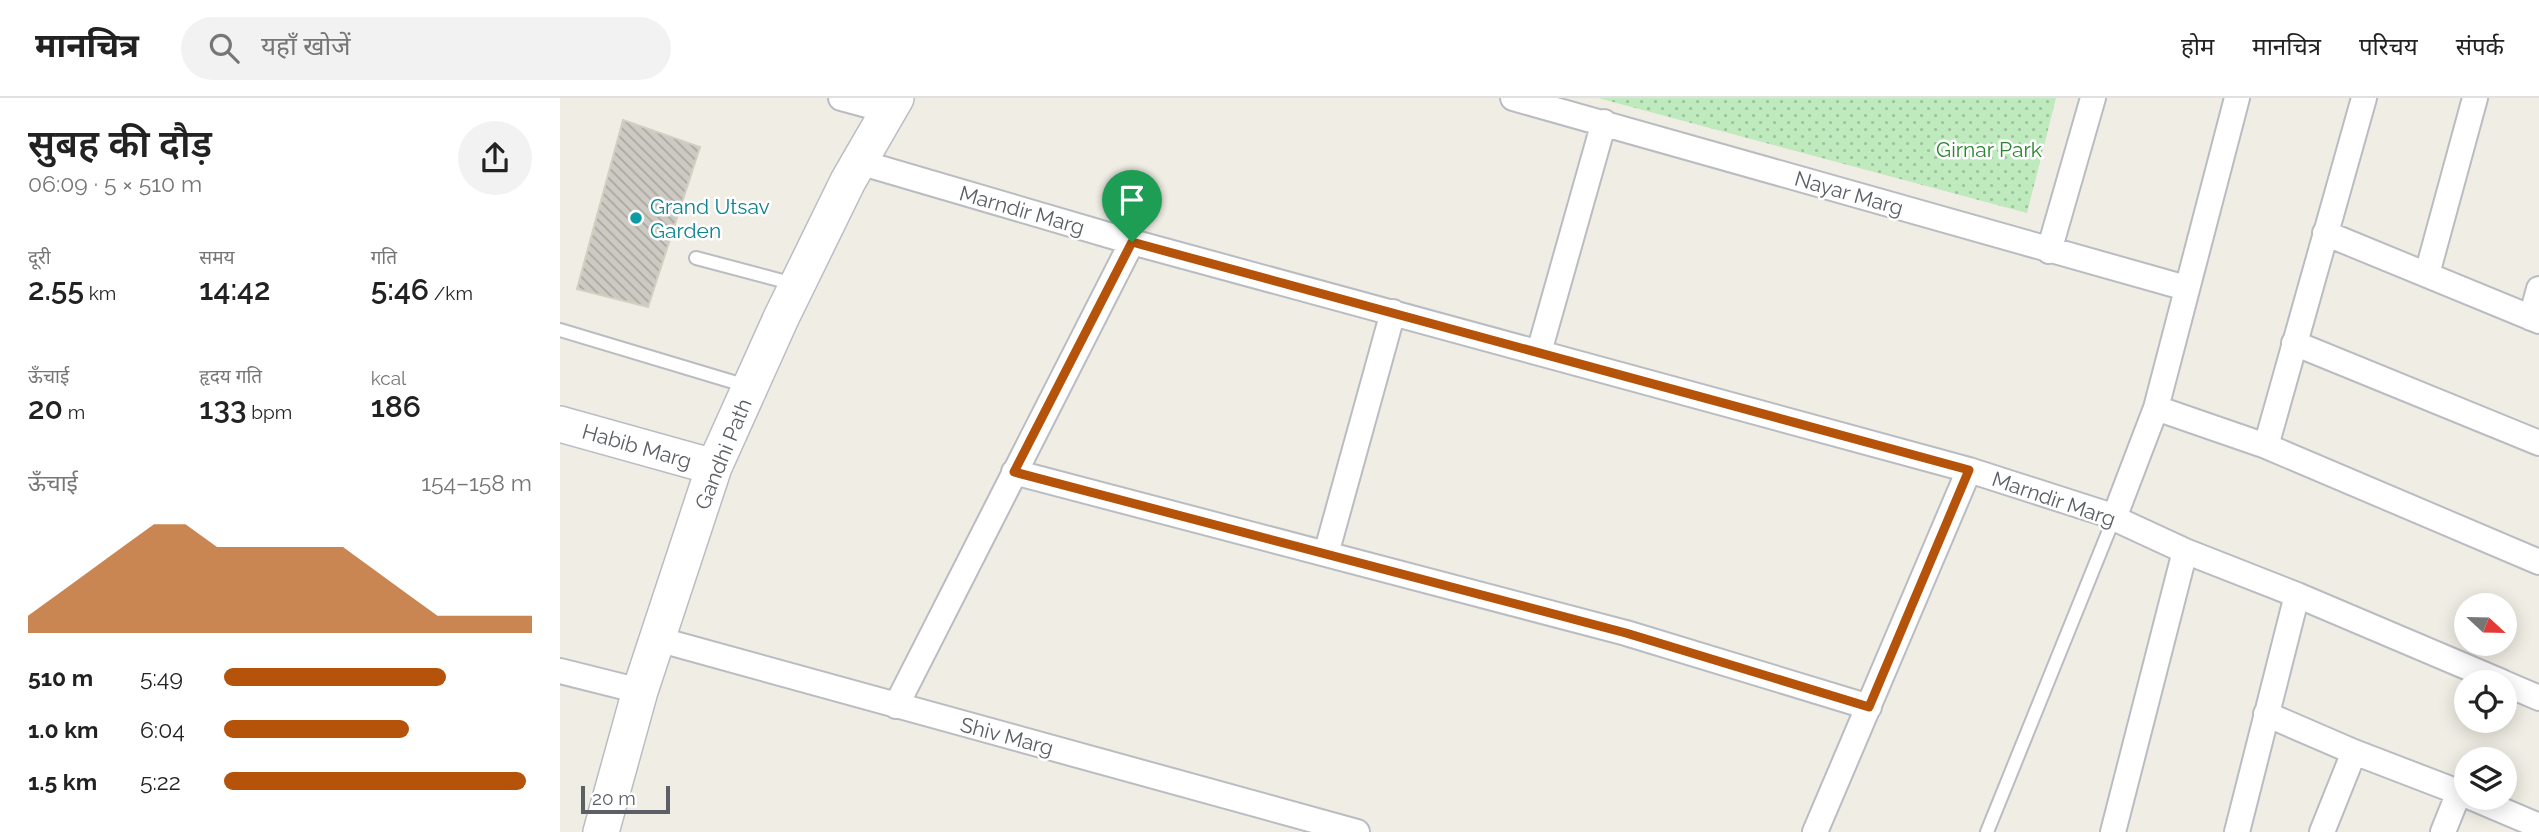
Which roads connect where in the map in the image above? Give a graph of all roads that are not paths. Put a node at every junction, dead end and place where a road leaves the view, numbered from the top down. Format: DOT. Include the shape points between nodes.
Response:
graph roads {
  1 [pos="841,98"];
  2 [pos="1513,98"];
  3 [pos="2093,98"];
  4 [pos="2237,98"];
  5 [pos="2364,98"];
  6 [pos="2475,98"];
  7 [pos="893,104"];
  8 [pos="1604,122"];
  9 [pos="859,162"];
  10 [pos="2325,233"];
  11 [pos="1132,242"];
  12 [pos="2049,251"];
  13 [pos="696,258"];
  14 [pos="2427,274"];
  15 [pos="797,285"];
  16 [pos="2186,288"];
  17 [pos="2539,289"];
  18 [pos="1393,312"];
  19 [pos="2535,319"];
  20 [pos="560,330"];
  21 [pos="2294,343"];
  22 [pos="1539,352"];
  23 [pos="750,387"];
  24 [pos="2156,408"];
  25 [pos="560,424"];
  26 [pos="2539,443"];
  27 [pos="2266,446"];
  28 [pos="714,467"];
  29 [pos="1969,470"];
  30 [pos="1014,472"];
  31 [pos="2114,518"];
  32 [pos="2185,551"];
  33 [pos="1326,554"];
  34 [pos="2539,562"];
  35 [pos="2297,595"];
  36 [pos="657,639"];
  37 [pos="2473,670"];
  38 [pos="560,671"];
  39 [pos="2517,689"];
  40 [pos="640,691"];
  41 [pos="2539,698"];
  42 [pos="896,706"];
  43 [pos="1869,707"];
  44 [pos="2266,714"];
  45 [pos="2354,752"];
  46 [pos="2454,790"];
  47 [pos="2457,810"];
  48 [pos="2501,810"];
  49 [pos="2539,826"];
  50 [pos="601,832"];
  51 [pos="1357,832"];
  52 [pos="1815,832"];
  53 [pos="1986,832"];
  54 [pos="2113,832"];
  55 [pos="2237,832"];
  56 [pos="2322,832"];
  57 [pos="2443,832"];
  1 -- 7 [label="street"];
  2 -- 8 [label="street, Nayar Marg"];
  3 -- 12 [label="street"];
  4 -- 16 [label="street"];
  5 -- 10 [label="street"];
  6 -- 14 [label="street"];
  7 -- 9 [label="street, Gandhi Path"];
  8 -- 12 [label="street, Nayar Marg"];
  8 -- 22 [label="street"];
  9 -- 11 [label="street, Marndir Marg"];
  9 -- 15 [label="street, Gandhi Path"];
  10 -- 14 [label="street"];
  10 -- 21 [label="street"];
  11 -- 18 [label="street, Marndir Marg"];
  11 -- 30 [label="street"];
  12 -- 16 [label="street, Nayar Marg"];
  13 -- 15 [label="lane"];
  14 -- 19 [label="street"];
  15 -- 23 [label="street, Gandhi Path"];
  16 -- 24 [label="street"];
  17 -- 19 [label="street"];
  18 -- 22 [label="street, Marndir Marg"];
  18 -- 33 [label="street"];
  20 -- 23 [label="lane"];
  21 -- 26 [label="street"];
  21 -- 27 [label="street"];
  22 -- 29 [label="street, Marndir Marg"];
  23 -- 28 [label="street, Gandhi Path"];
  24 -- 27 [label="street"];
  24 -- 31 [label="street"];
  25 -- 28 [label="street, Habib Marg"];
  27 -- 34 [label="street"];
  28 -- 36 [label="street, Gandhi Path"];
  29 -- 31 [label="street, Marndir Marg"];
  29 -- 43 [label="street"];
  30 -- 33 [label="street"];
  30 -- 42 [label="street"];
  31 -- 32 [label="street, Marndir Marg"];
  31 -- 53 [label="lane"];
  32 -- 35 [label="street, Marndir Marg"];
  32 -- 54 [label="street"];
  33 -- 43 [label="street" via="1626,633"];
  35 -- 37 [label="street, Marndir Marg"];
  35 -- 44 [label="street"];
  36 -- 40 [label="street, Gandhi Path"];
  36 -- 42 [label="street, Shiv Marg"];
  38 -- 40 [label="street"];
  39 -- 41 [label="street, Marndir Marg"];
  40 -- 50 [label="street, Gandhi Path"];
  42 -- 51 [label="street, Shiv Marg"];
  43 -- 52 [label="street"];
  44 -- 45 [label="street"];
  44 -- 55 [label="street"];
  45 -- 46 [label="street"];
  45 -- 56 [label="street"];
  47 -- 57 [label="street"];
  48 -- 49 [label="street"];
}
